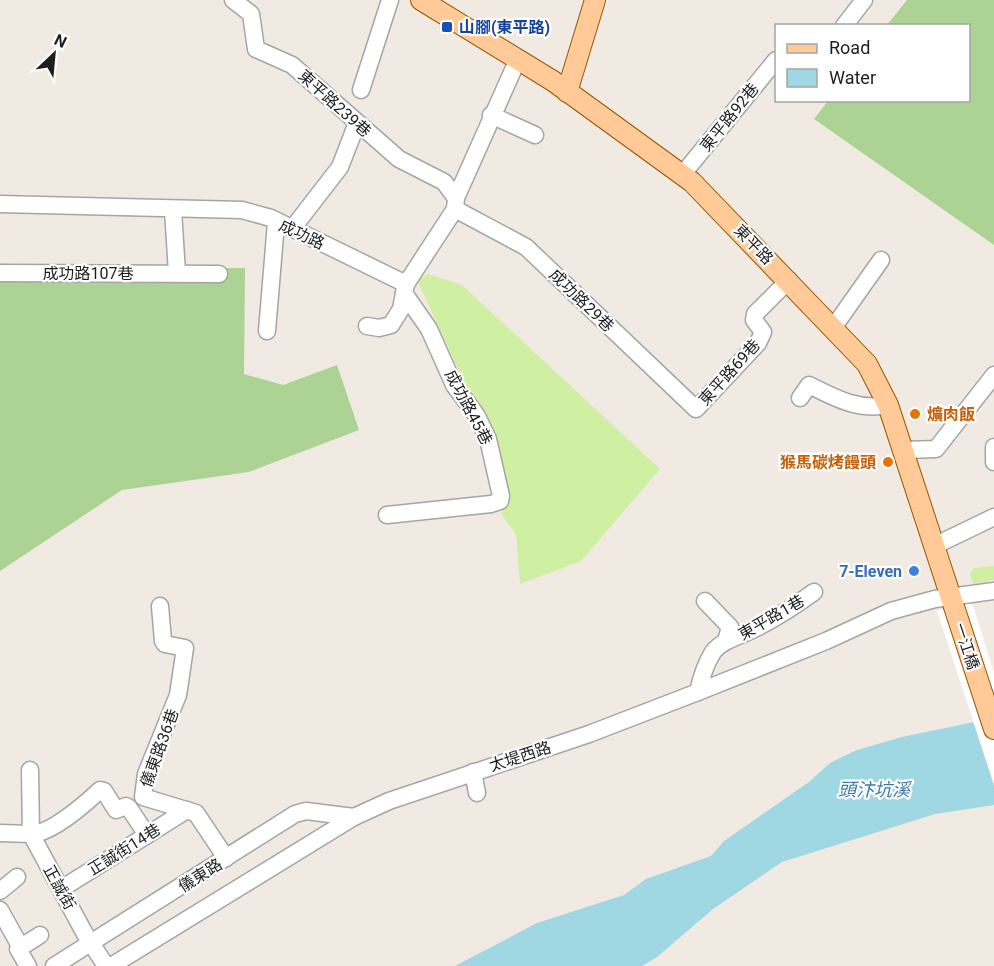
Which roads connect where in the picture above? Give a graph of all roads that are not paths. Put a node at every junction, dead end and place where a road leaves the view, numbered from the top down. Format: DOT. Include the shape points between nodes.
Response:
graph roads {
  1 [pos="233,0"];
  2 [pos="382,0"];
  3 [pos="390,0"];
  4 [pos="421,0"];
  5 [pos="595,0"];
  6 [pos="864,0"];
  7 [pos="846,24"];
  8 [pos="518,59"];
  9 [pos="775,62"];
  10 [pos="360,71"];
  11 [pos="361,90"];
  12 [pos="567,92"];
  13 [pos="491,115"];
  14 [pos="357,123"];
  15 [pos="535,135"];
  16 [pos="682,175"];
  17 [pos="455,203"];
  18 [pos="0,204"];
  19 [pos="173,210"];
  20 [pos="276,223"];
  21 [pos="292,229"];
  22 [pos="881,260"];
  23 [pos="0,273"];
  24 [pos="177,273"];
  25 [pos="219,274"];
  26 [pos="789,280"];
  27 [pos="405,288"];
  28 [pos="367,326"];
  29 [pos="833,328"];
  30 [pos="267,331"];
  31 [pos="994,375"];
  32 [pos="800,398"];
  33 [pos="888,405"];
  34 [pos="696,409"];
  35 [pos="994,447"];
  36 [pos="903,450"];
  37 [pos="994,462"];
  38 [pos="387,515"];
  39 [pos="994,517"];
  40 [pos="934,546"];
  41 [pos="814,591"];
  42 [pos="994,591"];
  43 [pos="952,597"];
  44 [pos="705,601"];
  45 [pos="160,606"];
  46 [pos="726,641"];
  47 [pos="698,692"];
  48 [pos="994,729"];
  49 [pos="30,770"];
  50 [pos="473,772"];
  51 [pos="477,793"];
  52 [pos="187,810"];
  53 [pos="354,817"];
  54 [pos="0,833"];
  55 [pos="31,834"];
  56 [pos="147,835"];
  57 [pos="226,858"];
  58 [pos="17,877"];
  59 [pos="61,889"];
  60 [pos="0,891"];
  61 [pos="0,910"];
  62 [pos="40,935"];
  63 [pos="92,943"];
  64 [pos="20,946"];
  65 [pos="28,966"];
  66 [pos="54,966"];
  67 [pos="106,966"];
  68 [pos="111,966"];
  1 -- 14 [label="street, 東平路239巷" via="250,14 256,49 292,64"];
  2 -- 10 [label="street"];
  3 -- 11 [label="street"];
  4 -- 8 [label="main road, 東平路"];
  5 -- 12 [label="main road"];
  6 -- 7 [label="street"];
  8 -- 12 [label="main road, 東平路"];
  8 -- 13 [label="street"];
  9 -- 16 [label="street, 東平路92巷"];
  12 -- 16 [label="main road, 東平路"];
  13 -- 15 [label="street"];
  13 -- 17 [label="street"];
  14 -- 17 [label="street, 東平路239巷" via="399,159 444,182"];
  14 -- 21 [label="street" via="340,167"];
  16 -- 26 [label="main road, 東平路"];
  17 -- 27 [label="street"];
  17 -- 34 [label="street, 成功路29巷" via="526,247"];
  18 -- 19 [label="street, 成功路"];
  19 -- 20 [label="street, 成功路" via="242,210"];
  19 -- 24 [label="street"];
  20 -- 21 [label="street, 成功路"];
  20 -- 30 [label="street"];
  21 -- 27 [label="street, 成功路"];
  22 -- 29 [label="street"];
  23 -- 24 [label="street, 成功路107巷"];
  24 -- 25 [label="street, 成功路107巷"];
  26 -- 29 [label="main road, 東平路"];
  26 -- 34 [label="street, 東平路69巷" via="755,314 754,320 763,332 758,343"];
  27 -- 28 [label="street" via="401,309 391,325"];
  27 -- 38 [label="street, 成功路45巷" via="454,385 488,439 501,496 500,501 491,504"];
  29 -- 33 [label="main road, 東平路" via="867,364"];
  31 -- 36 [label="street" via="936,448"];
  32 -- 33 [label="street" via="809,385 857,406 872,409"];
  33 -- 36 [label="main road, 東平路"];
  35 -- 37 [label="street"];
  36 -- 40 [label="main road, 東平路"];
  39 -- 40 [label="street"];
  40 -- 43 [label="main road, 東平路"];
  41 -- 46 [label="street, 東平路1巷" via="757,628"];
  42 -- 43 [label="street, 太堤西路"];
  43 -- 47 [label="street, 太堤西路" via="891,611"];
  43 -- 48 [label="main road, 一江橋"];
  44 -- 46 [label="street, 東平路1巷" via="730,627"];
  45 -- 52 [label="street, 儀東路36巷" via="163,641 185,648 178,694 146,774 143,796"];
  46 -- 47 [label="street, 東平路1巷" via="714,651"];
  47 -- 50 [label="street, 太堤西路" via="589,734"];
  49 -- 55 [label="street"];
  50 -- 51 [label="street"];
  50 -- 53 [label="street, 太堤西路"];
  52 -- 56 [label="street, 正誠街14巷"];
  52 -- 57 [label="street, 儀東路36巷" via="196,813"];
  53 -- 57 [label="street, 儀東路" via="303,811"];
  53 -- 68 [label="street, 太堤西路"];
  54 -- 55 [label="street"];
  55 -- 56 [label="street" via="40,834 86,804 100,790 117,810 129,808"];
  55 -- 59 [label="street, 正誠街"];
  56 -- 59 [label="street, 正誠街14巷"];
  57 -- 63 [label="street, 儀東路"];
  58 -- 60 [label="street"];
  59 -- 63 [label="street, 正誠街"];
  61 -- 64 [label="street"];
  62 -- 64 [label="street"];
  63 -- 66 [label="street, 儀東路"];
  63 -- 67 [label="street, 正誠街"];
  64 -- 65 [label="street"];
}
